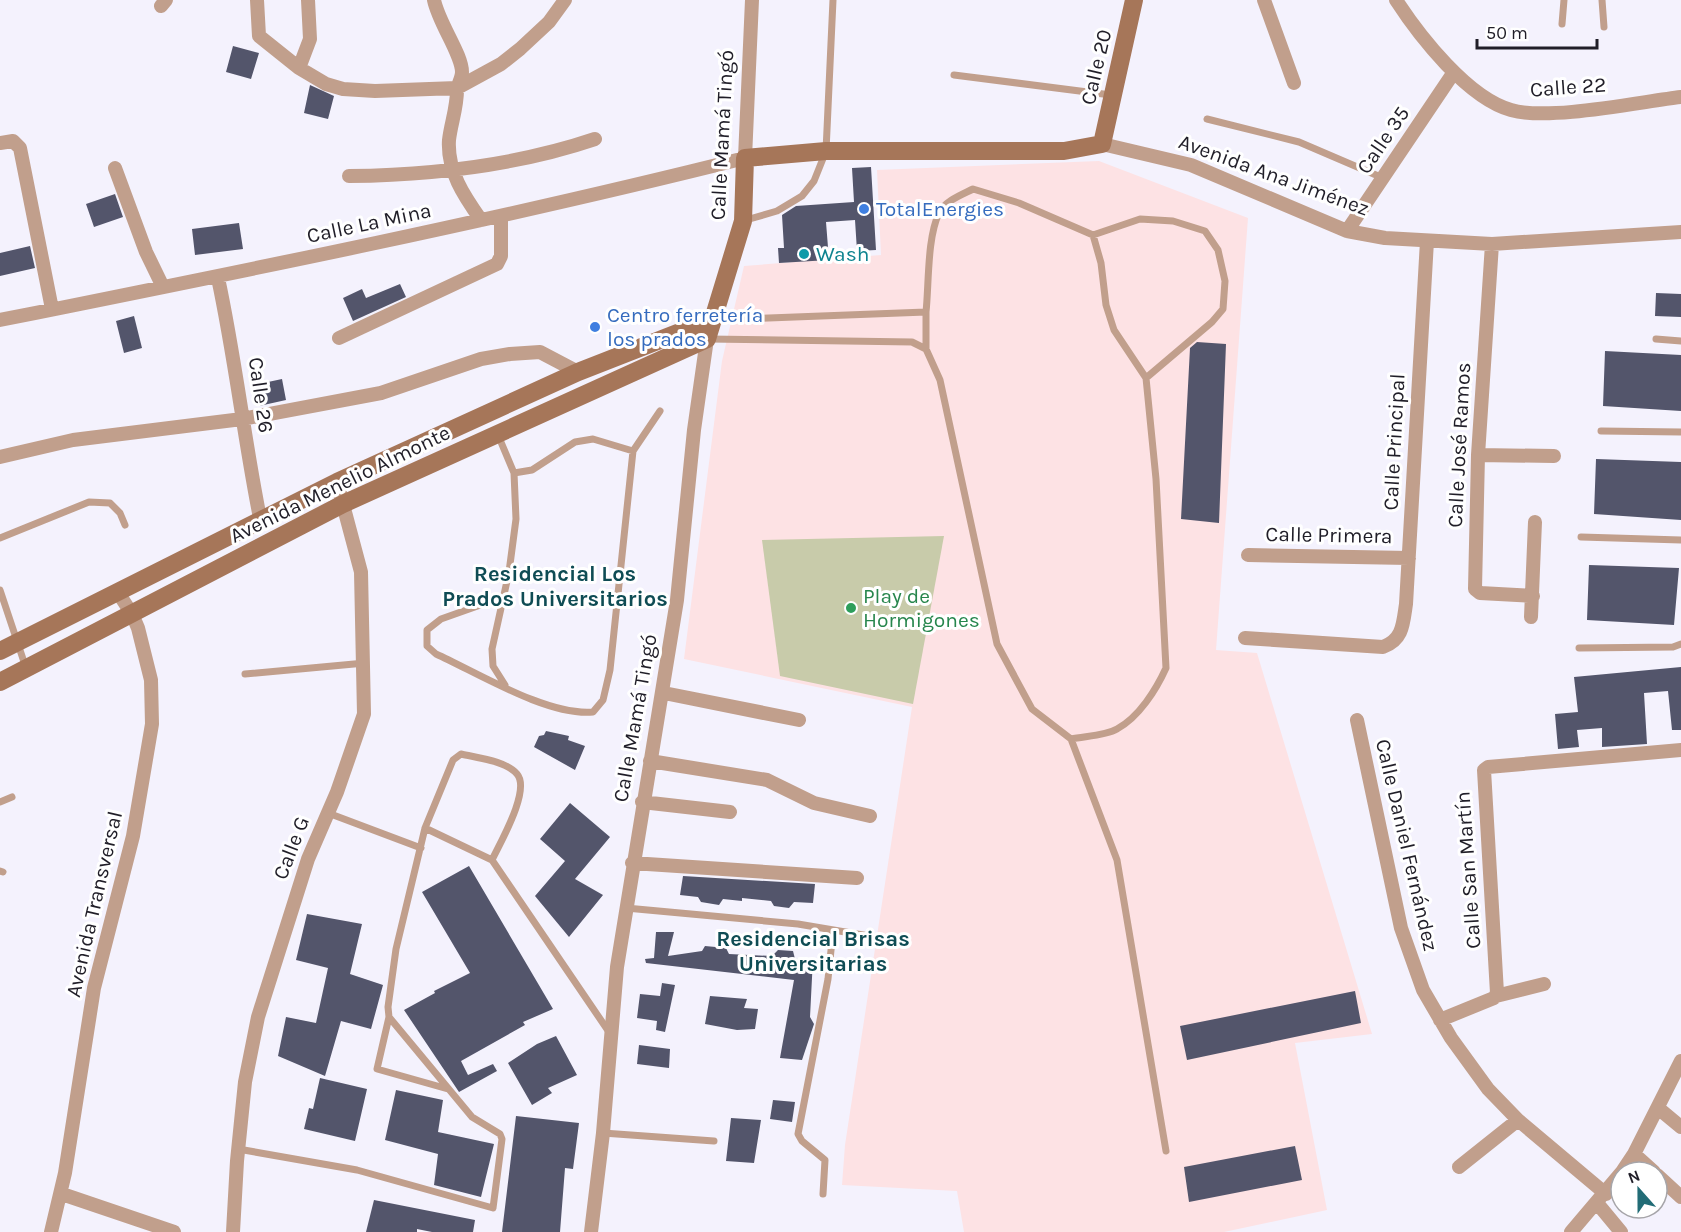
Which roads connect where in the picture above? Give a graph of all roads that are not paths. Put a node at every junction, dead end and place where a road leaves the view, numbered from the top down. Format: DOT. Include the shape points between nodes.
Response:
graph roads {
  1 [pos="257,0"];
  2 [pos="308,0"];
  3 [pos="434,0"];
  4 [pos="565,0"];
  5 [pos="752,0"];
  6 [pos="833,0"];
  7 [pos="1134,0"];
  8 [pos="1264,0"];
  9 [pos="1396,0"];
  10 [pos="1564,0"];
  11 [pos="1602,0"];
  12 [pos="1562,24"];
  13 [pos="1604,27"];
  14 [pos="299,68"];
  15 [pos="1454,72"];
  16 [pos="954,75"];
  17 [pos="1294,83"];
  18 [pos="457,88"];
  19 [pos="1113,95"];
  20 [pos="1681,97"];
  21 [pos="1207,120"];
  22 [pos="595,139"];
  23 [pos="0,143"];
  24 [pos="1102,144"];
  25 [pos="826,151"];
  26 [pos="745,158"];
  27 [pos="115,168"];
  28 [pos="453,171"];
  29 [pos="349,176"];
  30 [pos="1383,178"];
  31 [pos="501,216"];
  32 [pos="481,220"];
  33 [pos="743,221"];
  34 [pos="1347,231"];
  35 [pos="1681,232"];
  36 [pos="1094,235"];
  37 [pos="1427,241"];
  38 [pos="1492,244"];
  39 [pos="218,278"];
  40 [pos="163,287"];
  41 [pos="52,309"];
  42 [pos="926,312"];
  43 [pos="0,320"];
  44 [pos="711,320"];
  45 [pos="339,338"];
  46 [pos="707,339"];
  47 [pos="1656,339"];
  48 [pos="1681,341"];
  49 [pos="926,349"];
  50 [pos="578,372"];
  51 [pos="1146,378"];
  52 [pos="660,411"];
  53 [pos="243,419"];
  54 [pos="1601,431"];
  55 [pos="1681,432"];
  56 [pos="497,433"];
  57 [pos="633,451"];
  58 [pos="1478,455"];
  59 [pos="1554,456"];
  60 [pos="0,457"];
  61 [pos="514,473"];
  62 [pos="337,482"];
  63 [pos="343,504"];
  64 [pos="261,518"];
  65 [pos="1535,522"];
  66 [pos="124,525"];
  67 [pos="1581,537"];
  68 [pos="0,538"];
  69 [pos="1681,540"];
  70 [pos="1248,555"];
  71 [pos="1409,558"];
  72 [pos="0,590"];
  73 [pos="117,591"];
  74 [pos="1533,596"];
  75 [pos="503,597"];
  76 [pos="132,614"];
  77 [pos="1531,617"];
  78 [pos="1245,638"];
  79 [pos="1681,644"];
  80 [pos="8,647"];
  81 [pos="1579,648"];
  82 [pos="365,663"];
  83 [pos="26,668"];
  84 [pos="245,674"];
  85 [pos="0,682"];
  86 [pos="506,686"];
  87 [pos="664,693"];
  88 [pos="799,720"];
  89 [pos="1357,720"];
  90 [pos="1071,739"];
  91 [pos="1681,750"];
  92 [pos="650,760"];
  93 [pos="12,797"];
  94 [pos="0,802"];
  95 [pos="642,802"];
  96 [pos="730,812"];
  97 [pos="328,813"];
  98 [pos="870,816"];
  99 [pos="425,828"];
  100 [pos="421,848"];
  101 [pos="492,860"];
  102 [pos="632,863"];
  103 [pos="857,878"];
  104 [pos="626,908"];
  105 [pos="833,931"];
  106 [pos="869,936"];
  107 [pos="1544,984"];
  108 [pos="1496,996"];
  109 [pos="389,1017"];
  110 [pos="1440,1020"];
  111 [pos="612,1035"];
  112 [pos="1681,1061"];
  113 [pos="448,1089"];
  114 [pos="1658,1108"];
  115 [pos="1518,1120"];
  116 [pos="1681,1127"];
  117 [pos="603,1133"];
  118 [pos="714,1141"];
  119 [pos="238,1149"];
  120 [pos="1166,1151"];
  121 [pos="1634,1154"];
  122 [pos="1630,1160"];
  123 [pos="1641,1160"];
  124 [pos="1459,1167"];
  125 [pos="1669,1185"];
  126 [pos="1609,1188"];
  127 [pos="62,1194"];
  128 [pos="823,1194"];
  129 [pos="1681,1197"];
  130 [pos="1601,1198"];
  131 [pos="51,1232"];
  132 [pos="174,1232"];
  133 [pos="233,1232"];
  134 [pos="591,1232"];
  135 [pos="1571,1232"];
  136 [pos="1621,1232"];
  1 -- 14 [label="street" via="259,36"];
  2 -- 14 [label="street" via="310,39"];
  3 -- 18 [label="street" via="439,20 460,56 462,74"];
  4 -- 18 [label="street" via="520,50"];
  5 -- 26 [label="street, Calle Mamá Tingó"];
  6 -- 25 [label="lane"];
  7 -- 19 [label="street, Calle 20"];
  8 -- 17 [label="street"];
  9 -- 15 [label="street, Calle 22"];
  10 -- 12 [label="lane"];
  11 -- 13 [label="lane"];
  14 -- 18 [label="street" via="343,89"];
  15 -- 20 [label="street, Calle 22" via="1486,99 1511,110 1540,114"];
  15 -- 30 [label="street, Calle 35"];
  16 -- 19 [label="lane"];
  18 -- 28 [label="street" via="457,110 449,138"];
  19 -- 24 [label="street, Calle 20"];
  21 -- 30 [label="lane" via="1299,142"];
  22 -- 28 [label="street" via="545,154"];
  23 -- 41 [label="street" via="13,141 20,148"];
  24 -- 25 [label="street, Avenida Ana Jiménez" via="1055,151"];
  24 -- 34 [label="street, Avenida Ana Jiménez" via="1191,165"];
  25 -- 26 [label="street, Avenida Ana Jiménez"];
  25 -- 33 [label="lane" via="814,181 802,196 777,211"];
  26 -- 31 [label="street, Calle La Mina"];
  26 -- 33 [label="street, Calle Mamá Tingó"];
  27 -- 40 [label="street"];
  28 -- 29 [label="street"];
  28 -- 32 [label="street"];
  30 -- 34 [label="street, Calle 35"];
  31 -- 32 [label="street, Calle La Mina"];
  31 -- 45 [label="street" via="501,256 497,264"];
  32 -- 39 [label="street, Calle La Mina"];
  33 -- 44 [label="street, Calle Mamá Tingó"];
  34 -- 37 [label="street, Avenida Ana Jiménez"];
  35 -- 38 [label="street, Avenida Ana Jiménez"];
  36 -- 42 [label="lane" via="1019,203 973,189 954,198 939,212"];
  36 -- 51 [label="lane" via="1114,330"];
  36 -- 51 [label="lane" via="1140,219 1173,221 1205,231 1218,250 1225,280 1223,309"];
  37 -- 38 [label="street, Avenida Ana Jiménez"];
  37 -- 71 [label="street, Calle Principal"];
  38 -- 58 [label="street, Calle José Ramos"];
  39 -- 40 [label="street, Calle La Mina"];
  39 -- 53 [label="street, Calle 26"];
  40 -- 41 [label="street, Calle La Mina"];
  41 -- 43 [label="street, Calle La Mina"];
  42 -- 44 [label="lane"];
  42 -- 49 [label="lane"];
  44 -- 46 [label="street, Calle Mamá Tingó"];
  44 -- 50 [label="street, Avenida Menelio Almonte"];
  46 -- 49 [label="lane" via="912,342"];
  46 -- 56 [label="street, Avenida Menelio Almonte"];
  46 -- 87 [label="street, Calle Mamá Tingó"];
  47 -- 48 [label="lane"];
  49 -- 90 [label="lane" via="940,380 997,644 1032,710"];
  50 -- 53 [label="street" via="540,352 510,354 481,359 381,393"];
  50 -- 62 [label="street, Avenida Menelio Almonte"];
  51 -- 90 [label="lane" via="1156,479 1166,668 1139,710 1117,730"];
  52 -- 57 [label="lane"];
  53 -- 60 [label="street" via="73,440"];
  53 -- 64 [label="street, Calle 26"];
  54 -- 55 [label="lane"];
  56 -- 61 [label="lane"];
  56 -- 63 [label="street, Avenida Menelio Almonte"];
  57 -- 61 [label="lane" via="593,439 575,442 532,470"];
  57 -- 86 [label="lane" via="610,670 603,700 592,712 581,713 524,696"];
  58 -- 59 [label="street"];
  58 -- 74 [label="street, Calle José Ramos" via="1475,588 1480,593"];
  61 -- 75 [label="lane" via="516,519"];
  62 -- 63 [label="street, Calle G"];
  62 -- 64 [label="street, Avenida Menelio Almonte"];
  63 -- 76 [label="street, Avenida Menelio Almonte"];
  63 -- 82 [label="street, Calle G" via="361,572"];
  64 -- 73 [label="street, Avenida Menelio Almonte"];
  65 -- 74 [label="street"];
  66 -- 68 [label="lane" via="120,513 110,503 88,502"];
  67 -- 69 [label="lane"];
  70 -- 71 [label="street, Calle Primera"];
  71 -- 78 [label="street, Calle Principal" via="1402,632 1394,643 1383,647"];
  72 -- 80 [label="lane"];
  73 -- 76 [label="street, Avenida Transversal"];
  73 -- 80 [label="street, Avenida Menelio Almonte"];
  74 -- 77 [label="street"];
  75 -- 86 [label="lane" via="492,649 494,666"];
  75 -- 86 [label="lane" via="441,619 427,630 425,639 436,654"];
  76 -- 83 [label="street, Avenida Menelio Almonte"];
  76 -- 127 [label="street, Avenida Transversal" via="151,680 152,724 133,836 94,988"];
  79 -- 81 [label="lane"];
  80 -- 83 [label="lane"];
  82 -- 84 [label="lane"];
  82 -- 97 [label="street, Calle G" via="364,714"];
  83 -- 85 [label="street, Avenida Menelio Almonte"];
  87 -- 88 [label="street"];
  87 -- 92 [label="street, Calle Mamá Tingó"];
  89 -- 110 [label="street, Calle Daniel Fernández" via="1401,928 1419,981"];
  90 -- 120 [label="lane" via="1117,860"];
  91 -- 108 [label="street, Calle San Martín" via="1484,770"];
  92 -- 95 [label="street, Calle Mamá Tingó"];
  92 -- 98 [label="street" via="767,780 814,803"];
  93 -- 94 [label="lane"];
  95 -- 96 [label="street"];
  95 -- 102 [label="street, Calle Mamá Tingó"];
  97 -- 100 [label="lane"];
  97 -- 119 [label="street, Calle G" via="308,859 258,1017 245,1082"];
  99 -- 100 [label="lane"];
  99 -- 101 [label="lane"];
  99 -- 101 [label="lane" via="456,756 506,766 517,773 521,788 518,805"];
  100 -- 109 [label="lane" via="396,949"];
  101 -- 111 [label="lane"];
  102 -- 103 [label="street"];
  102 -- 104 [label="street, Calle Mamá Tingó"];
  104 -- 105 [label="lane" via="798,924"];
  104 -- 111 [label="street, Calle Mamá Tingó"];
  105 -- 106 [label="lane"];
  105 -- 128 [label="lane" via="828,979 798,1134 825,1160"];
  107 -- 108 [label="street"];
  108 -- 110 [label="street"];
  109 -- 113 [label="lane"];
  109 -- 113 [label="lane" via="377,1069"];
  110 -- 115 [label="street, Calle Daniel Fernández" via="1488,1089"];
  111 -- 117 [label="street, Calle Mamá Tingó"];
  112 -- 114 [label="street"];
  113 -- 119 [label="lane" via="476,1122 496,1130 502,1139 495,1204 490,1209 357,1170"];
  114 -- 116 [label="street"];
  114 -- 121 [label="street"];
  115 -- 124 [label="street"];
  115 -- 130 [label="street, Calle Daniel Fernández"];
  117 -- 118 [label="lane"];
  117 -- 134 [label="street, Calle Mamá Tingó"];
  119 -- 133 [label="street, Calle G"];
  121 -- 122 [label="street"];
  121 -- 123 [label="street"];
  125 -- 129 [label="street"];
  126 -- 130 [label="street"];
  127 -- 131 [label="street, Avenida Transversal"];
  127 -- 132 [label="street"];
  130 -- 135 [label="street"];
  130 -- 136 [label="street, Calle Daniel Fernández"];
}
